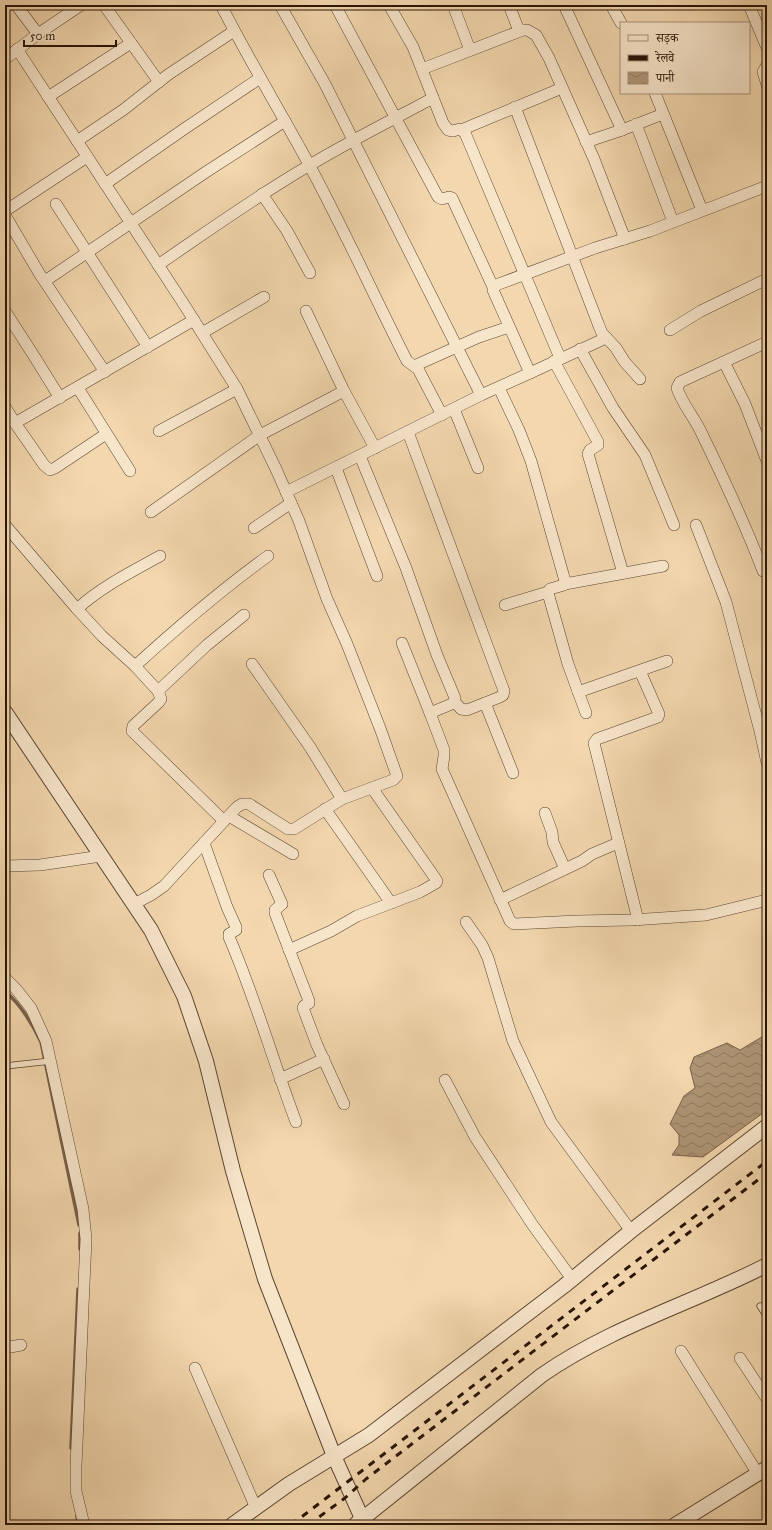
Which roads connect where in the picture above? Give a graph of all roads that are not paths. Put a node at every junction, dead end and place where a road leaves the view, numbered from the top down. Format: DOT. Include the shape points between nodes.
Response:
graph roads {
  1 [pos="16,5"];
  2 [pos="80,5"];
  3 [pos="104,5"];
  4 [pos="221,5"];
  5 [pos="280,5"];
  6 [pos="335,5"];
  7 [pos="390,5"];
  8 [pos="453,5"];
  9 [pos="509,5"];
  10 [pos="564,5"];
  11 [pos="611,5"];
  12 [pos="749,5"];
  13 [pos="620,22"];
  14 [pos="234,30"];
  15 [pos="519,31"];
  16 [pos="38,34"];
  17 [pos="131,42"];
  18 [pos="767,48"];
  19 [pos="17,49"];
  20 [pos="470,50"];
  21 [pos="5,59"];
  22 [pos="767,65"];
  23 [pos="422,69"];
  24 [pos="260,78"];
  25 [pos="159,82"];
  26 [pos="767,85"];
  27 [pos="562,88"];
  28 [pos="655,94"];
  29 [pos="48,97"];
  30 [pos="433,98"];
  31 [pos="515,107"];
  32 [pos="663,114"];
  33 [pos="396,118"];
  34 [pos="285,121"];
  35 [pos="636,124"];
  36 [pos="461,130"];
  37 [pos="622,130"];
  38 [pos="353,140"];
  39 [pos="77,141"];
  40 [pos="586,142"];
  41 [pos="88,157"];
  42 [pos="309,165"];
  43 [pos="105,184"];
  44 [pos="767,186"];
  45 [pos="262,194"];
  46 [pos="56,204"];
  47 [pos="702,210"];
  48 [pos="5,211"];
  49 [pos="5,215"];
  50 [pos="673,222"];
  51 [pos="131,223"];
  52 [pos="625,238"];
  53 [pos="87,252"];
  54 [pos="573,256"];
  55 [pos="158,265"];
  56 [pos="310,274"];
  57 [pos="524,274"];
  58 [pos="767,279"];
  59 [pos="45,281"];
  60 [pos="493,287"];
  61 [pos="264,297"];
  62 [pos="5,311"];
  63 [pos="306,312"];
  64 [pos="194,320"];
  65 [pos="509,327"];
  66 [pos="670,330"];
  67 [pos="202,333"];
  68 [pos="606,338"];
  69 [pos="767,342"];
  70 [pos="457,346"];
  71 [pos="148,347"];
  72 [pos="580,349"];
  73 [pos="557,360"];
  74 [pos="724,362"];
  75 [pos="414,366"];
  76 [pos="105,372"];
  77 [pos="530,373"];
  78 [pos="640,379"];
  79 [pos="78,388"];
  80 [pos="499,388"];
  81 [pos="236,389"];
  82 [pos="344,391"];
  83 [pos="481,395"];
  84 [pos="60,398"];
  85 [pos="5,407"];
  86 [pos="454,409"];
  87 [pos="442,415"];
  88 [pos="15,423"];
  89 [pos="159,430"];
  90 [pos="408,432"];
  91 [pos="106,434"];
  92 [pos="260,435"];
  93 [pos="375,448"];
  94 [pos="360,456"];
  95 [pos="767,461"];
  96 [pos="336,468"];
  97 [pos="478,468"];
  98 [pos="130,471"];
  99 [pos="286,492"];
  100 [pos="291,503"];
  101 [pos="151,512"];
  102 [pos="696,524"];
  103 [pos="5,525"];
  104 [pos="674,526"];
  105 [pos="254,528"];
  106 [pos="160,556"];
  107 [pos="268,556"];
  108 [pos="663,566"];
  109 [pos="763,571"];
  110 [pos="623,573"];
  111 [pos="377,576"];
  112 [pos="565,584"];
  113 [pos="548,592"];
  114 [pos="505,605"];
  115 [pos="77,610"];
  116 [pos="244,615"];
  117 [pos="402,643"];
  118 [pos="667,661"];
  119 [pos="252,664"];
  120 [pos="135,666"];
  121 [pos="640,671"];
  122 [pos="158,691"];
  123 [pos="578,692"];
  124 [pos="455,702"];
  125 [pos="485,703"];
  126 [pos="5,712"];
  127 [pos="430,713"];
  128 [pos="586,713"];
  129 [pos="767,763"];
  130 [pos="513,773"];
  131 [pos="372,788"];
  132 [pos="342,799"];
  133 [pos="325,809"];
  134 [pos="545,813"];
  135 [pos="227,818"];
  136 [pos="204,843"];
  137 [pos="618,844"];
  138 [pos="292,854"];
  139 [pos="101,856"];
  140 [pos="5,866"];
  141 [pos="565,869"];
  142 [pos="269,875"];
  143 [pos="500,900"];
  144 [pos="767,900"];
  145 [pos="391,903"];
  146 [pos="134,904"];
  147 [pos="638,920"];
  148 [pos="466,922"];
  149 [pos="289,950"];
  150 [pos="5,978"];
  151 [pos="324,1059"];
  152 [pos="46,1061"];
  153 [pos="5,1066"];
  154 [pos="280,1078"];
  155 [pos="445,1080"];
  156 [pos="344,1104"];
  157 [pos="296,1122"];
  158 [pos="767,1126"];
  159 [pos="631,1231"];
  160 [pos="767,1264"];
  161 [pos="572,1279"];
  162 [pos="760,1306"];
  163 [pos="767,1317"];
  164 [pos="21,1345"];
  165 [pos="5,1348"];
  166 [pos="681,1351"];
  167 [pos="740,1358"];
  168 [pos="195,1368"];
  169 [pos="767,1400"];
  170 [pos="334,1456"];
  171 [pos="762,1471"];
  172 [pos="256,1508"];
  173 [pos="361,1523"];
  174 [pos="84,1525"];
  175 [pos="232,1525"];
  176 [pos="675,1525"];
  1 -- 16 [label="street"];
  2 -- 16 [label="street"];
  3 -- 17 [label="street"];
  4 -- 14 [label="street"];
  5 -- 38 [label="street" via="325,84"];
  6 -- 33 [label="street"];
  7 -- 23 [label="street"];
  8 -- 20 [label="street"];
  9 -- 15 [label="street"];
  10 -- 37 [label="street"];
  11 -- 13 [label="street"];
  12 -- 18 [label="street"];
  14 -- 24 [label="street"];
  14 -- 25 [label="street"];
  15 -- 20 [label="street"];
  15 -- 27 [label="street" via="527,30 536,35"];
  16 -- 19 [label="street"];
  17 -- 25 [label="street"];
  17 -- 29 [label="street"];
  19 -- 21 [label="street"];
  19 -- 29 [label="street"];
  20 -- 23 [label="street"];
  22 -- 26 [label="street" via="762,72"];
  23 -- 30 [label="street"];
  24 -- 34 [label="street"];
  24 -- 43 [label="street"];
  25 -- 39 [label="street"];
  27 -- 31 [label="street"];
  27 -- 40 [label="street"];
  28 -- 32 [label="street"];
  29 -- 39 [label="street"];
  30 -- 33 [label="street"];
  30 -- 36 [label="street" via="447,129"];
  31 -- 36 [label="street"];
  31 -- 54 [label="street"];
  32 -- 35 [label="street"];
  32 -- 47 [label="street"];
  33 -- 38 [label="street"];
  33 -- 60 [label="street" via="438,197 452,198"];
  34 -- 42 [label="street"];
  34 -- 51 [label="street"];
  35 -- 37 [label="street"];
  35 -- 50 [label="street"];
  36 -- 57 [label="street" via="465,133"];
  37 -- 40 [label="street"];
  38 -- 42 [label="street"];
  38 -- 70 [label="street"];
  39 -- 41 [label="street"];
  40 -- 52 [label="street"];
  41 -- 43 [label="street"];
  41 -- 48 [label="street"];
  42 -- 45 [label="street"];
  42 -- 75 [label="street" via="407,361"];
  43 -- 51 [label="street"];
  44 -- 47 [label="street"];
  45 -- 55 [label="street"];
  45 -- 56 [label="street" via="287,231"];
  46 -- 53 [label="street"];
  47 -- 50 [label="street"];
  49 -- 59 [label="street"];
  50 -- 52 [label="street"];
  51 -- 53 [label="street"];
  51 -- 55 [label="street"];
  52 -- 54 [label="street"];
  53 -- 59 [label="street"];
  53 -- 71 [label="street"];
  54 -- 57 [label="street"];
  54 -- 68 [label="street" via="599,326"];
  55 -- 64 [label="street"];
  57 -- 60 [label="street"];
  57 -- 73 [label="street"];
  58 -- 66 [label="street" via="701,311"];
  59 -- 76 [label="street"];
  60 -- 65 [label="street"];
  61 -- 67 [label="street"];
  62 -- 84 [label="street"];
  63 -- 82 [label="street"];
  64 -- 67 [label="street"];
  64 -- 71 [label="street"];
  65 -- 70 [label="street"];
  65 -- 77 [label="street"];
  67 -- 81 [label="street"];
  68 -- 72 [label="street"];
  68 -- 78 [label="street"];
  69 -- 74 [label="street"];
  70 -- 75 [label="street"];
  70 -- 83 [label="street"];
  71 -- 76 [label="street"];
  72 -- 73 [label="street"];
  72 -- 104 [label="street" via="613,408 645,455"];
  73 -- 77 [label="street"];
  73 -- 110 [label="street" via="598,442 598,446 588,454"];
  74 -- 95 [label="street" via="745,404"];
  74 -- 109 [label="street" via="680,382 677,388 737,508"];
  75 -- 87 [label="street"];
  76 -- 79 [label="street"];
  77 -- 80 [label="street"];
  79 -- 84 [label="street"];
  79 -- 91 [label="street"];
  80 -- 83 [label="street"];
  80 -- 112 [label="street" via="531,461"];
  81 -- 89 [label="street"];
  81 -- 92 [label="street"];
  82 -- 92 [label="street"];
  82 -- 93 [label="street"];
  83 -- 86 [label="street"];
  84 -- 88 [label="street"];
  85 -- 88 [label="street"];
  86 -- 87 [label="street"];
  86 -- 97 [label="street"];
  87 -- 90 [label="street"];
  88 -- 91 [label="street" via="50,470"];
  90 -- 93 [label="street"];
  90 -- 125 [label="street" via="503,686 503,695"];
  91 -- 98 [label="street"];
  92 -- 99 [label="street"];
  92 -- 101 [label="street"];
  93 -- 94 [label="street"];
  94 -- 96 [label="street"];
  94 -- 124 [label="street" via="406,568"];
  96 -- 99 [label="street"];
  96 -- 111 [label="street"];
  99 -- 100 [label="street"];
  100 -- 105 [label="street"];
  100 -- 131 [label="street" via="327,599 348,644 396,773 393,780"];
  102 -- 129 [label="street" via="726,602"];
  103 -- 115 [label="street"];
  106 -- 115 [label="street" via="89,598"];
  107 -- 120 [label="street" via="215,596"];
  108 -- 110 [label="street"];
  110 -- 112 [label="street"];
  112 -- 113 [label="street"];
  113 -- 114 [label="street"];
  113 -- 123 [label="street"];
  115 -- 120 [label="street"];
  116 -- 122 [label="street" via="207,645"];
  117 -- 127 [label="street"];
  118 -- 121 [label="street"];
  119 -- 132 [label="street" via="310,747"];
  120 -- 122 [label="street"];
  121 -- 123 [label="street"];
  121 -- 137 [label="street" via="659,714 658,717 597,739 594,743"];
  122 -- 135 [label="street" via="161,698 159,702 133,726 132,731"];
  123 -- 128 [label="street"];
  124 -- 125 [label="street" via="464,711"];
  124 -- 127 [label="street"];
  125 -- 130 [label="street"];
  126 -- 139 [label="street"];
  127 -- 143 [label="street" via="444,753 442,769"];
  131 -- 132 [label="street"];
  131 -- 145 [label="street" via="436,881 434,885 420,892"];
  132 -- 133 [label="street"];
  133 -- 135 [label="street" via="291,830 250,804 236,807"];
  133 -- 145 [label="street"];
  134 -- 141 [label="street"];
  135 -- 136 [label="street"];
  135 -- 138 [label="street"];
  136 -- 146 [label="street" via="164,886"];
  136 -- 154 [label="street" via="236,927 229,937 250,988"];
  137 -- 141 [label="street" via="592,854"];
  137 -- 147 [label="street"];
  139 -- 140 [label="street" via="40,865"];
  139 -- 146 [label="street"];
  141 -- 143 [label="street"];
  142 -- 149 [label="street" via="282,904 275,913"];
  143 -- 147 [label="street" via="514,924"];
  144 -- 147 [label="street" via="706,914"];
  145 -- 149 [label="street" via="357,916"];
  146 -- 170 [label="street" via="151,930 184,996 206,1061 233,1171 265,1279"];
  148 -- 159 [label="street" via="484,950 514,1041 548,1117"];
  149 -- 151 [label="street" via="309,1001 304,1008"];
  150 -- 152 [label="street" via="31,1008 46,1041"];
  151 -- 154 [label="street"];
  151 -- 156 [label="street"];
  152 -- 153 [label="lane"];
  152 -- 174 [label="street" via="80,1194 85,1225 76,1466 76,1491"];
  154 -- 157 [label="street"];
  155 -- 161 [label="street" via="479,1143"];
  158 -- 159 [label="street"];
  159 -- 161 [label="street"];
  160 -- 173 [label="street" via="563,1360"];
  161 -- 170 [label="street" via="369,1435"];
  162 -- 163 [label="lane"];
  164 -- 165 [label="street"];
  166 -- 171 [label="street"];
  167 -- 169 [label="street"];
  168 -- 172 [label="street"];
  170 -- 172 [label="street" via="288,1484"];
  170 -- 173 [label="street"];
  171 -- 176 [label="street"];
  172 -- 175 [label="street"];
}
